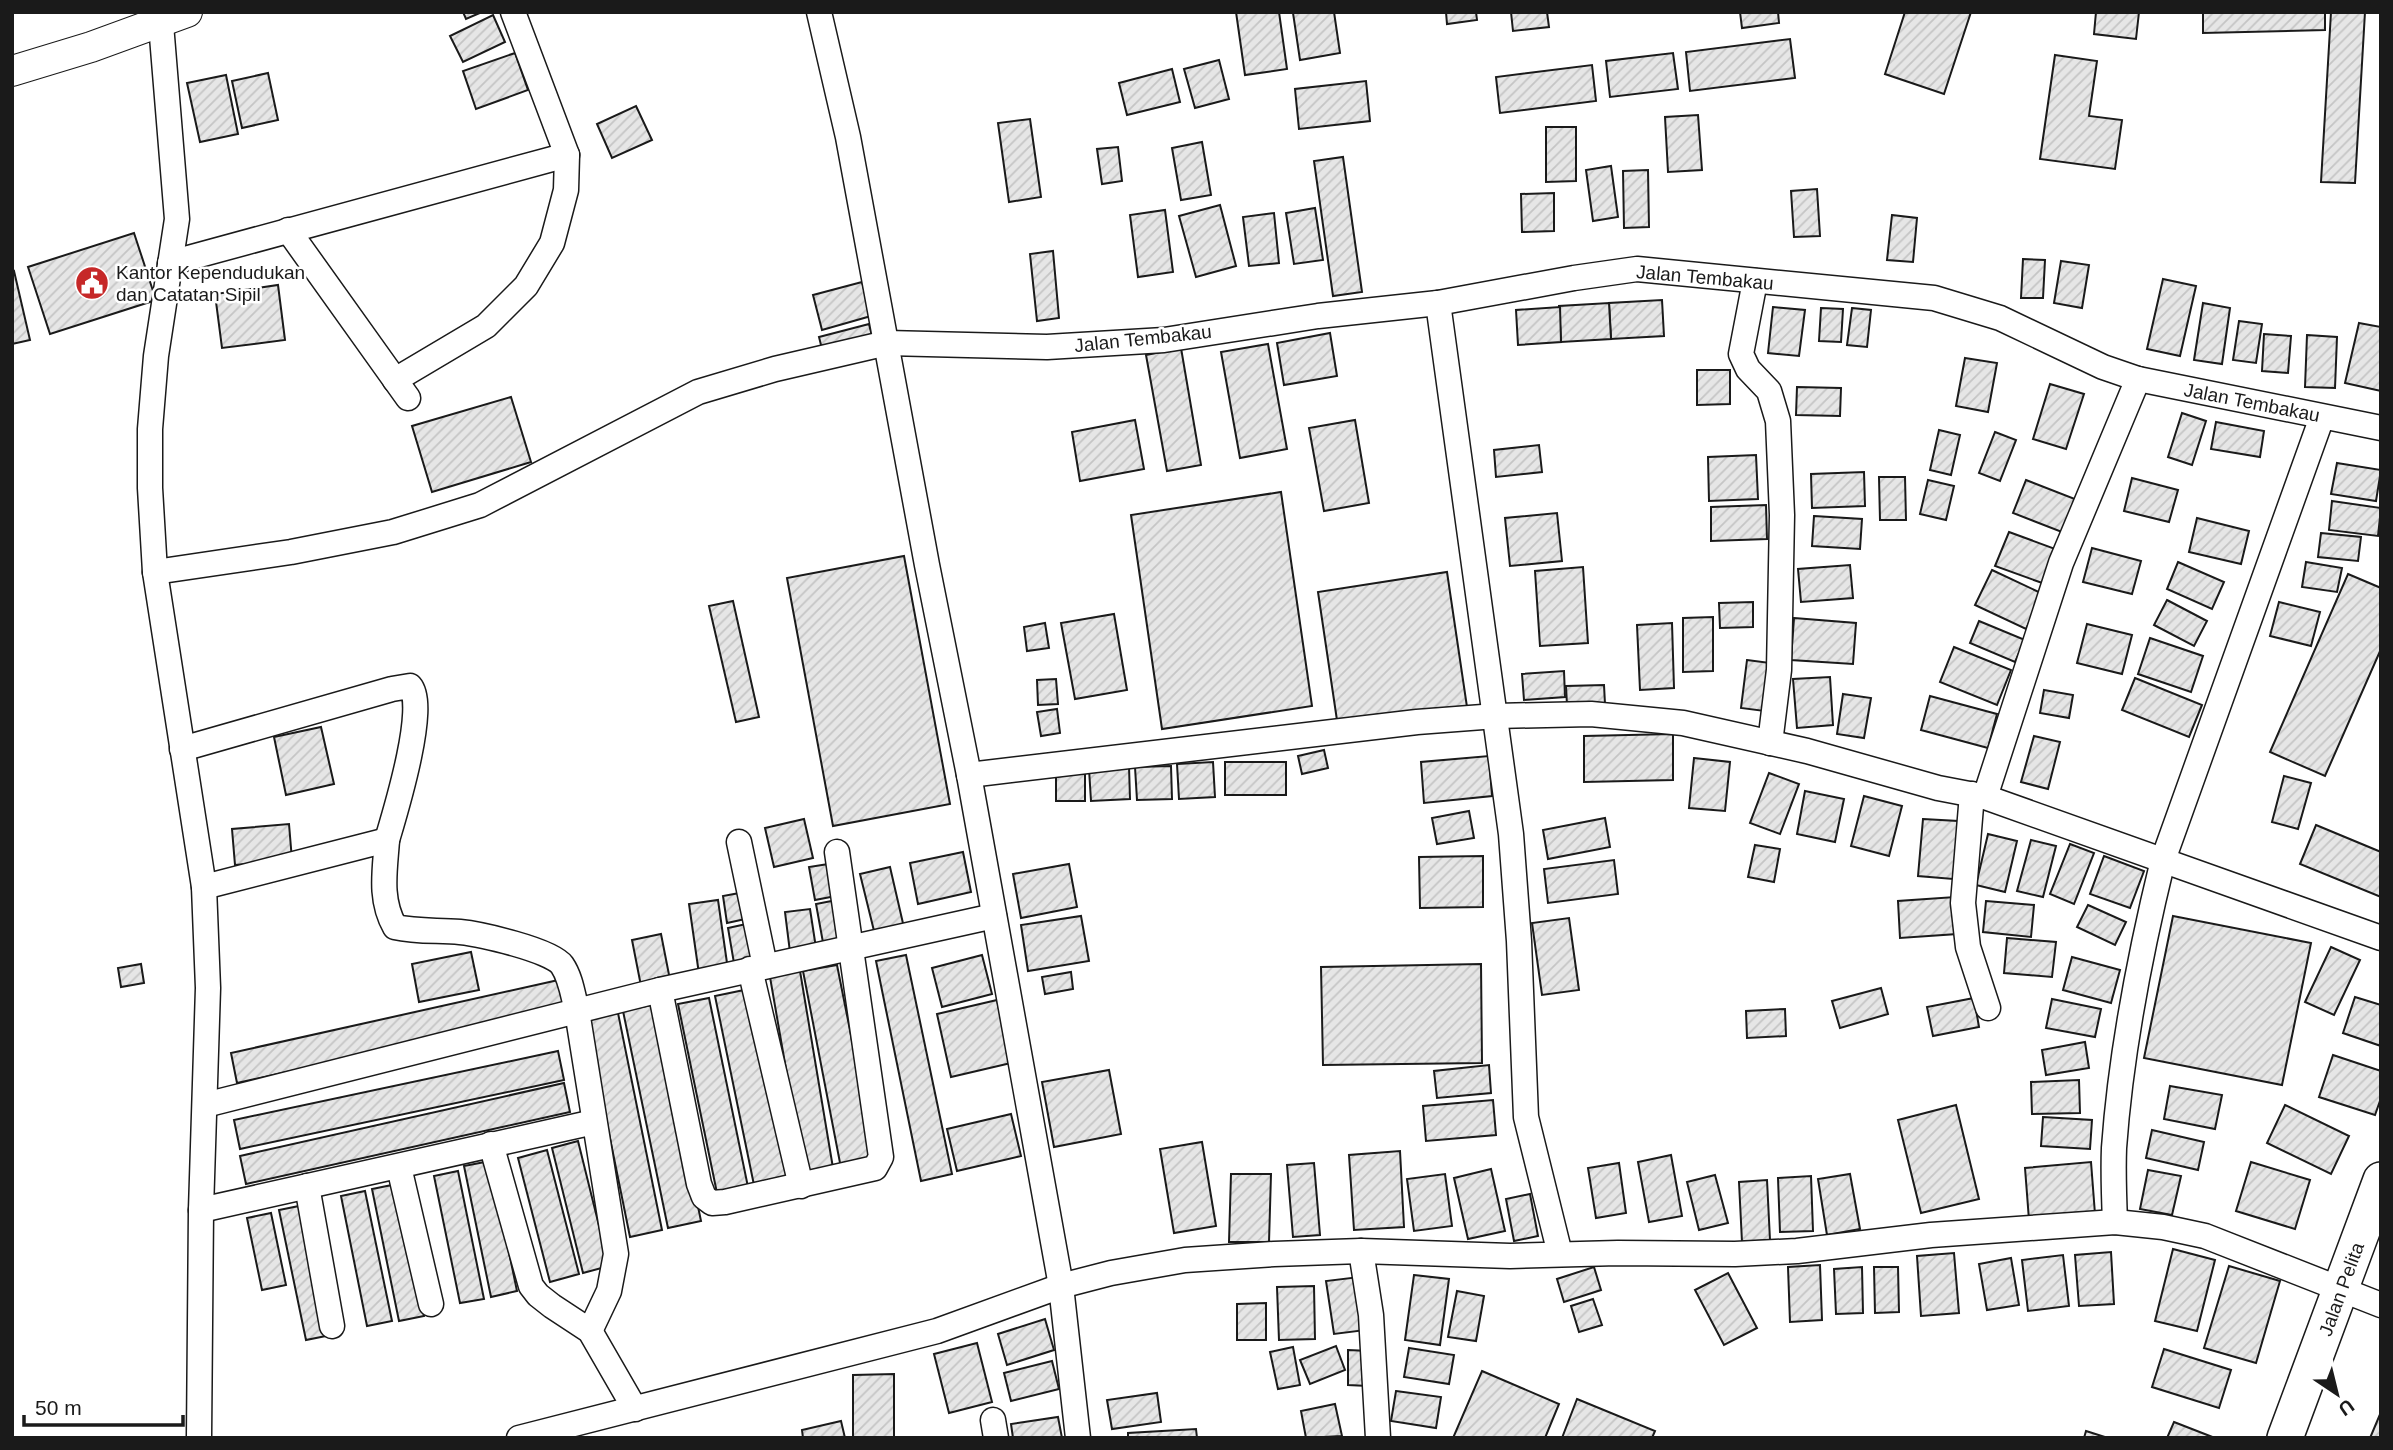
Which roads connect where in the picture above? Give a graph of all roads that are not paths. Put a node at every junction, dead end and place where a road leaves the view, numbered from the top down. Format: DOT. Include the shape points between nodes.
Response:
graph roads {
  1 [pos="513,12"];
  2 [pos="819,12"];
  3 [pos="169,16"];
  4 [pos="12,71"];
  5 [pos="567,155"];
  6 [pos="288,230"];
  7 [pos="170,262"];
  8 [pos="1755,281"];
  9 [pos="1438,303"];
  10 [pos="887,343"];
  11 [pos="2138,379"];
  12 [pos="2322,417"];
  13 [pos="2381,428"];
  14 [pos="155,572"];
  15 [pos="1496,716"];
  16 [pos="1770,743"];
  17 [pos="182,749"];
  18 [pos="969,775"];
  19 [pos="1978,795"];
  20 [pos="387,840"];
  21 [pos="739,842"];
  22 [pos="837,852"];
  23 [pos="2164,860"];
  24 [pos="204,887"];
  25 [pos="994,916"];
  26 [pos="2381,938"];
  27 [pos="851,948"];
  28 [pos="758,968"];
  29 [pos="660,990"];
  30 [pos="1988,1007"];
  31 [pos="577,1011"];
  32 [pos="205,1105"];
  33 [pos="594,1122"];
  34 [pos="491,1144"];
  35 [pos="399,1167"];
  36 [pos="2381,1180"];
  37 [pos="307,1186"];
  38 [pos="802,1186"];
  39 [pos="201,1210"];
  40 [pos="2115,1223"];
  41 [pos="1361,1251"];
  42 [pos="1560,1254"];
  43 [pos="1061,1286"];
  44 [pos="2341,1290"];
  45 [pos="431,1304"];
  46 [pos="2381,1306"];
  47 [pos="332,1326"];
  48 [pos="590,1331"];
  49 [pos="635,1409"];
  50 [pos="199,1438"];
  51 [pos="519,1438"];
  52 [pos="1078,1438"];
  53 [pos="1378,1438"];
  54 [pos="2285,1438"];
  1 -- 5 [label="street"];
  2 -- 10 [label="street"];
  3 -- 4 [label="main road"];
  3 -- 7 [label="street" via="177,219"];
  5 -- 6 [label="street"];
  5 -- 6 [label="street" via="566,190 552,243 526,286 486,326 402,389"];
  6 -- 7 [label="street"];
  7 -- 14 [label="street" via="150,429"];
  8 -- 9 [label="street, Jalan Tembakau" via="1637,269"];
  8 -- 11 [label="street, Jalan Tembakau" via="1934,298 2000,318"];
  8 -- 16 [label="street" via="1741,354 1769,391 1776,413 1782,515 1779,670"];
  9 -- 10 [label="street, Jalan Tembakau" via="1164,340 1047,347"];
  9 -- 15 [label="street"];
  10 -- 14 [label="street, Jalan Tembakau" via="698,392 480,505 430,521 291,552"];
  10 -- 18 [label="street"];
  11 -- 12 [label="street, Jalan Tembakau"];
  11 -- 19 [label="street" via="2061,563"];
  12 -- 13 [label="street, Jalan Tembakau"];
  12 -- 23 [label="street"];
  14 -- 17 [label="street"];
  15 -- 16 [label="street" via="1591,714 1683,723"];
  15 -- 18 [label="street"];
  15 -- 42 [label="street" via="1519,941 1526,1117"];
  16 -- 19 [label="street" via="1938,789"];
  17 -- 20 [label="street" via="410,686 416,699 409,761"];
  17 -- 24 [label="street"];
  18 -- 25 [label="street"];
  19 -- 23 [label="street"];
  19 -- 30 [label="street" via="1963,903 1968,947"];
  20 -- 24 [label="street"];
  20 -- 31 [label="street" via="383,890 395,927 462,932 544,953 561,962"];
  21 -- 28 [label="street"];
  22 -- 27 [label="street"];
  23 -- 26 [label="street"];
  23 -- 40 [label="street" via="2147,927 2122,1072 2114,1150"];
  24 -- 32 [label="street" via="208,988"];
  25 -- 27 [label="street"];
  25 -- 43 [label="street"];
  27 -- 28 [label="street"];
  27 -- 38 [label="street" via="881,1157 871,1170"];
  28 -- 29 [label="street"];
  28 -- 38 [label="street"];
  29 -- 31 [label="street"];
  29 -- 38 [label="street" via="704,1197 712,1203 725,1202"];
  31 -- 32 [label="street"];
  31 -- 33 [label="street"];
  32 -- 39 [label="street"];
  33 -- 34 [label="street"];
  33 -- 48 [label="street" via="616,1254 609,1291"];
  34 -- 35 [label="street"];
  34 -- 48 [label="street" via="531,1286 552,1307"];
  35 -- 37 [label="street"];
  35 -- 45 [label="street"];
  36 -- 44 [label="highway, Jalan Pelita"];
  37 -- 39 [label="street"];
  37 -- 47 [label="street"];
  39 -- 50 [label="street"];
  40 -- 42 [label="street" via="1931,1235 1797,1251"];
  40 -- 44 [label="street" via="2205,1236"];
  41 -- 42 [label="street"];
  41 -- 43 [label="street" via="1185,1261"];
  41 -- 53 [label="street" via="1371,1315"];
  43 -- 49 [label="street" via="937,1331"];
  43 -- 52 [label="street"];
  44 -- 46 [label="street"];
  44 -- 54 [label="highway, Jalan Pelita"];
  48 -- 49 [label="street"];
  49 -- 51 [label="street"];
}
